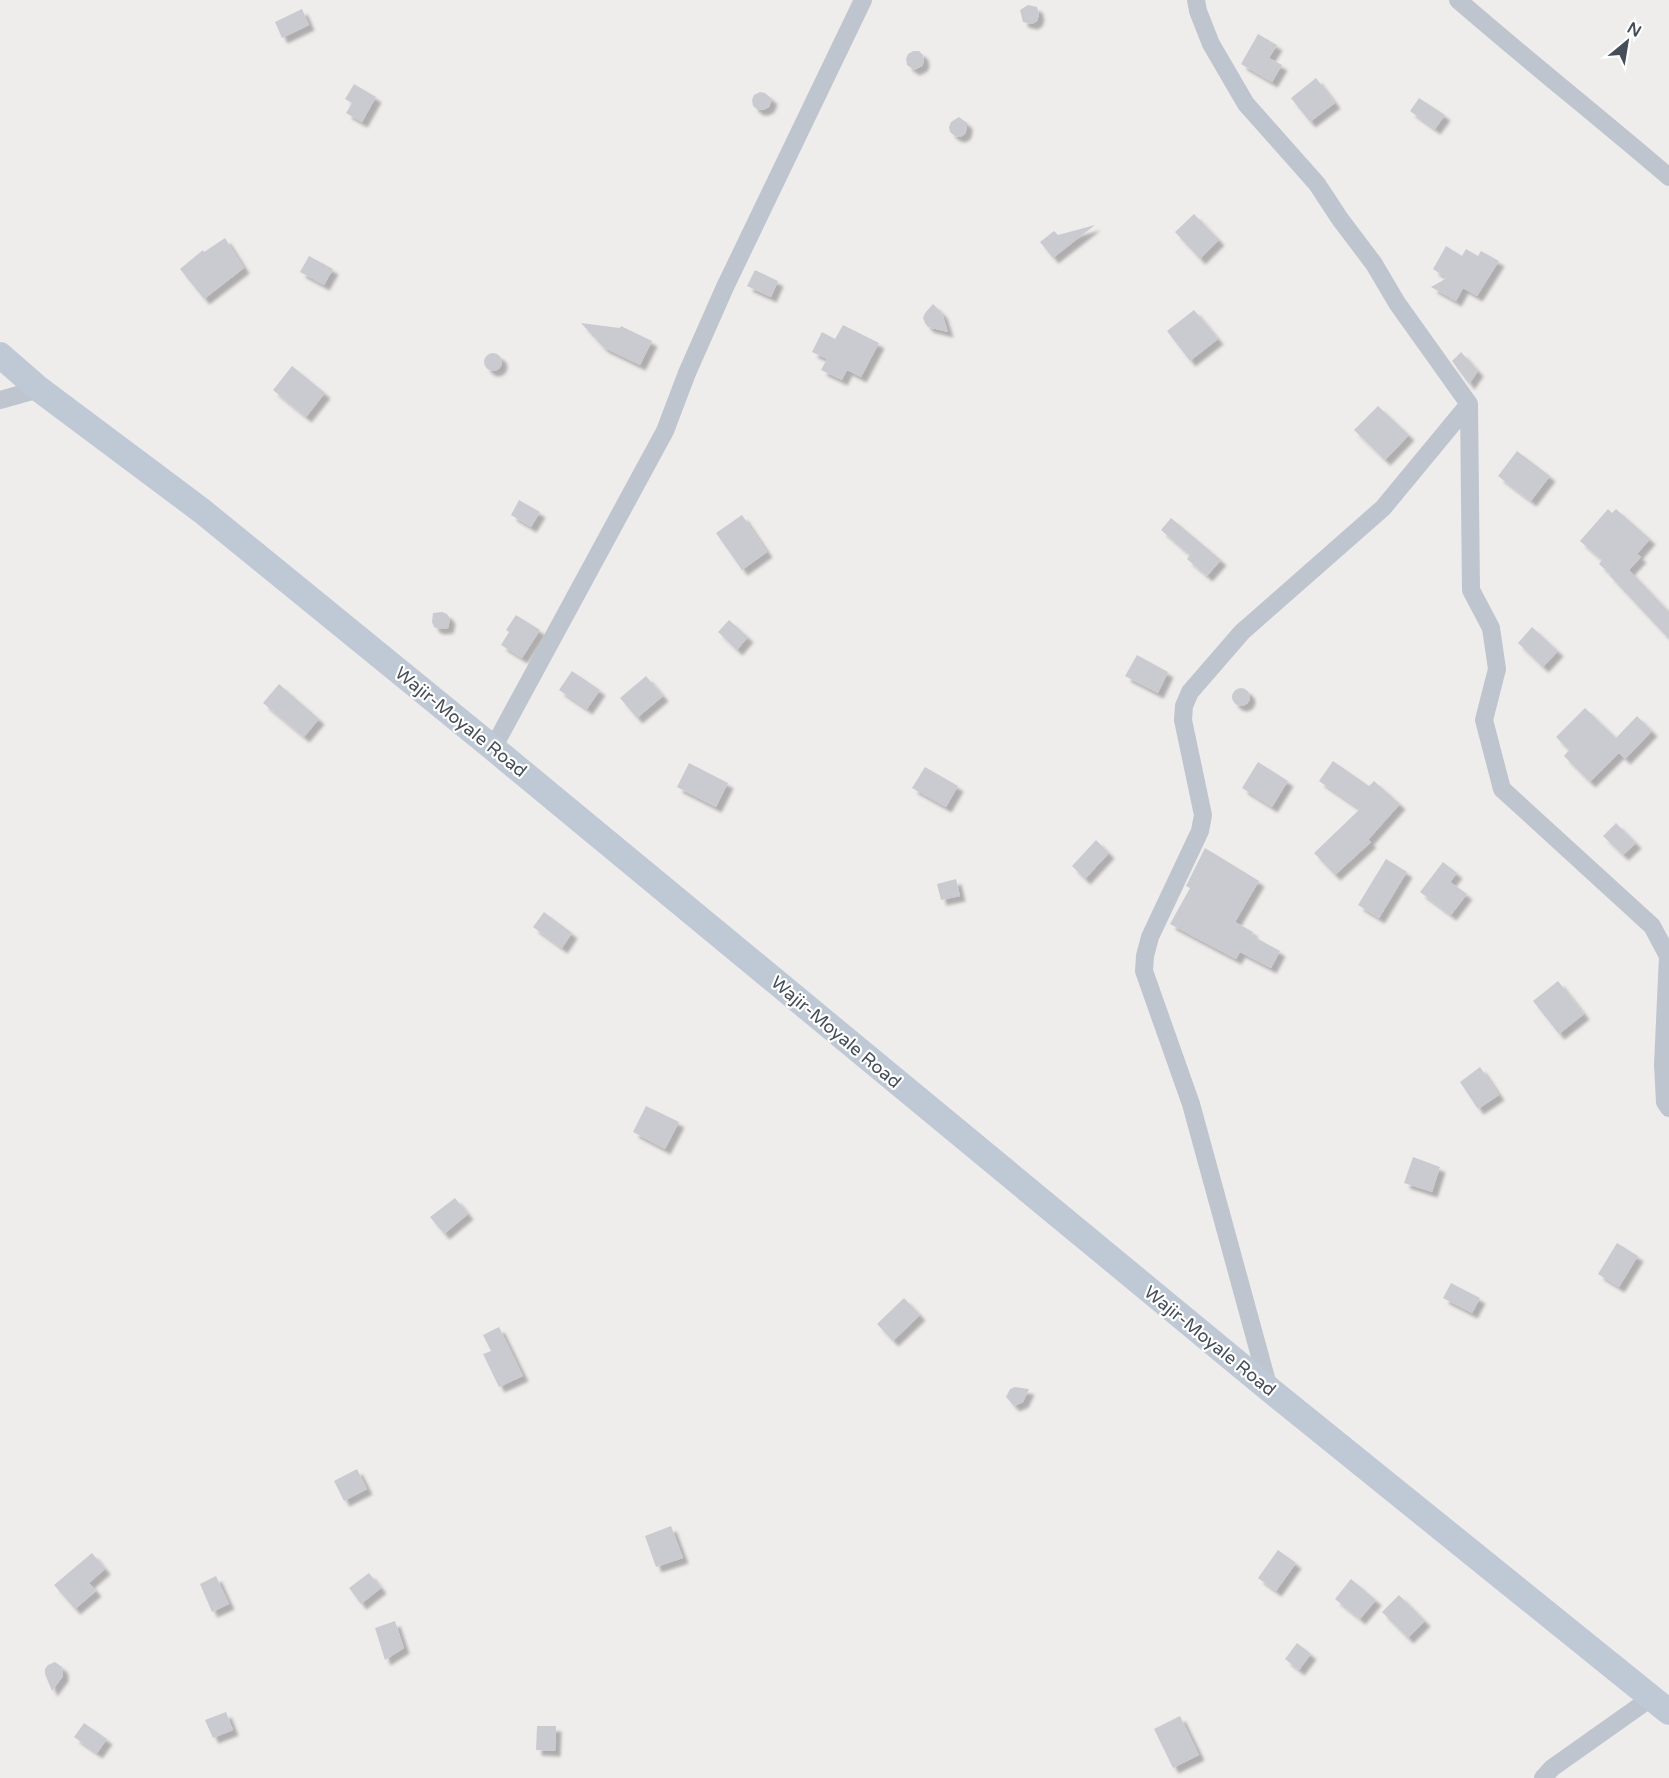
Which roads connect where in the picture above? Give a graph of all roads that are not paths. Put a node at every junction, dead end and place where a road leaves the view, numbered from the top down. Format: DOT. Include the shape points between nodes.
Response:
graph roads {
  1 [pos="863,0"];
  2 [pos="1196,0"];
  3 [pos="1458,0"];
  4 [pos="1669,177"];
  5 [pos="0,355"];
  6 [pos="39,389"];
  7 [pos="0,400"];
  8 [pos="1469,404"];
  9 [pos="493,748"];
  10 [pos="1668,955"];
  11 [pos="1669,1108"];
  12 [pos="1269,1389"];
  13 [pos="1660,1705"];
  14 [pos="1543,1778"];
  1 -- 9 [label="street" via="725,287 665,431"];
  2 -- 8 [label="street" via="1211,44 1246,104 1317,184"];
  3 -- 4 [label="street"];
  5 -- 6 [label="main road, Wajir-Moyale Road"];
  6 -- 7 [label="street"];
  6 -- 9 [label="main road, Wajir-Moyale Road" via="202,511"];
  8 -- 10 [label="street" via="1471,590 1491,628 1497,669 1484,720 1502,789 1652,926"];
  8 -- 12 [label="street" via="1383,508 1242,632 1190,692 1184,706 1183,720 1203,815 1200,831 1150,937 1144,971 1191,1104"];
  9 -- 12 [label="main road, Wajir-Moyale Road"];
  10 -- 11 [label="street" via="1663,1065 1665,1102"];
  12 -- 13 [label="main road, Wajir-Moyale Road"];
  13 -- 14 [label="street" via="1552,1768"];
}
